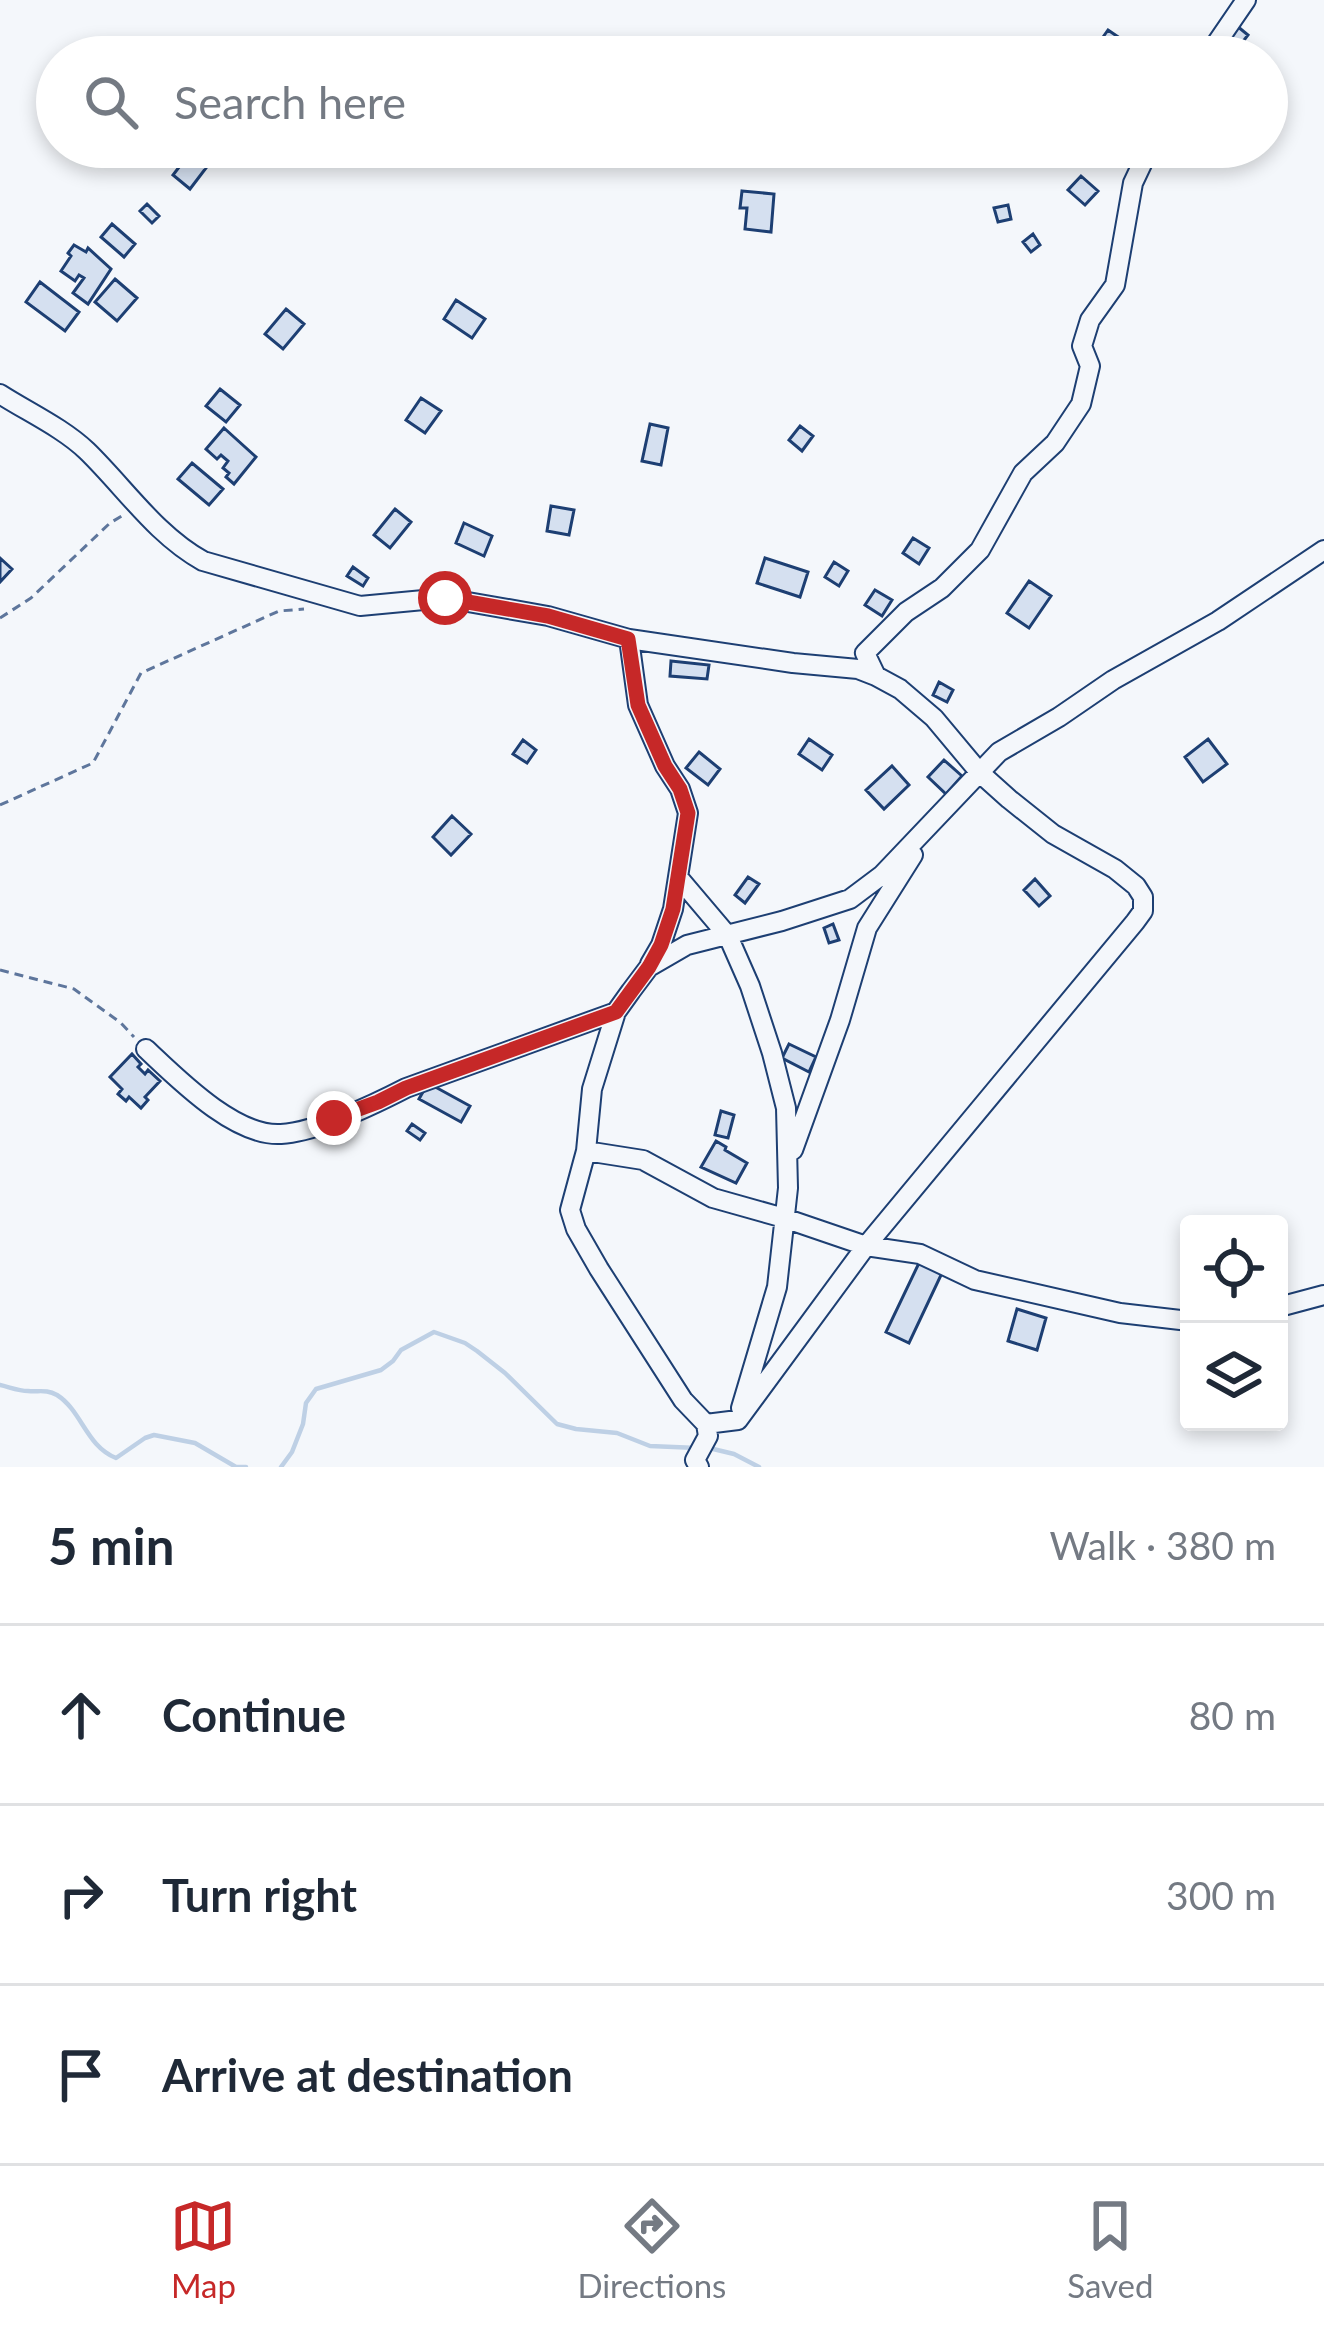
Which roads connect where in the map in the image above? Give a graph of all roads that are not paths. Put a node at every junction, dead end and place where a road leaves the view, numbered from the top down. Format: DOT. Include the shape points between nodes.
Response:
graph roads {
  1 [pos="1246,0"];
  2 [pos="1221,36"];
  3 [pos="1140,168"];
  4 [pos="0,394"];
  5 [pos="1324,550"];
  6 [pos="628,639"];
  7 [pos="876,676"];
  8 [pos="980,773"];
  9 [pos="934,820"];
  10 [pos="678,877"];
  11 [pos="728,936"];
  12 [pos="649,967"];
  13 [pos="616,1012"];
  14 [pos="146,1049"];
  15 [pos="586,1151"];
  16 [pos="788,1163"];
  17 [pos="784,1218"];
  18 [pos="866,1246"];
  19 [pos="1324,1295"];
  20 [pos="1288,1305"];
  21 [pos="1180,1320"];
  22 [pos="738,1420"];
  23 [pos="706,1424"];
  24 [pos="699,1467"];
  1 -- 2 [label="street"];
  3 -- 7 [label="street" via="1115,285 1082,346 1090,366 1081,404 1023,473 980,550 865,653"];
  4 -- 6 [label="street" via="83,447 136,506 203,561 360,606 445,598"];
  5 -- 8 [label="street" via="999,752"];
  6 -- 7 [label="street"];
  6 -- 10 [label="street" via="638,705 688,813"];
  7 -- 8 [label="street" via="934,718"];
  8 -- 9 [label="street"];
  8 -- 18 [label="street" via="1053,834 1126,877 1143,897 1143,911"];
  9 -- 11 [label="street" via="850,898"];
  9 -- 16 [label="street" via="867,928"];
  10 -- 11 [label="street"];
  10 -- 12 [label="street"];
  11 -- 12 [label="street" via="686,945"];
  11 -- 16 [label="street" via="772,1053"];
  12 -- 13 [label="street"];
  13 -- 14 [label="street" via="277,1135 236,1122"];
  13 -- 15 [label="street" via="592,1089"];
  15 -- 17 [label="street" via="644,1160 700,1194"];
  15 -- 23 [label="street" via="570,1210 576,1229"];
  16 -- 17 [label="street"];
  17 -- 18 [label="street"];
  17 -- 22 [label="street" via="777,1287"];
  18 -- 21 [label="street" via="920,1254 975,1280"];
  18 -- 22 [label="street"];
  19 -- 20 [label="street"];
  22 -- 23 [label="street"];
  23 -- 24 [label="street" via="694,1460"];
}
